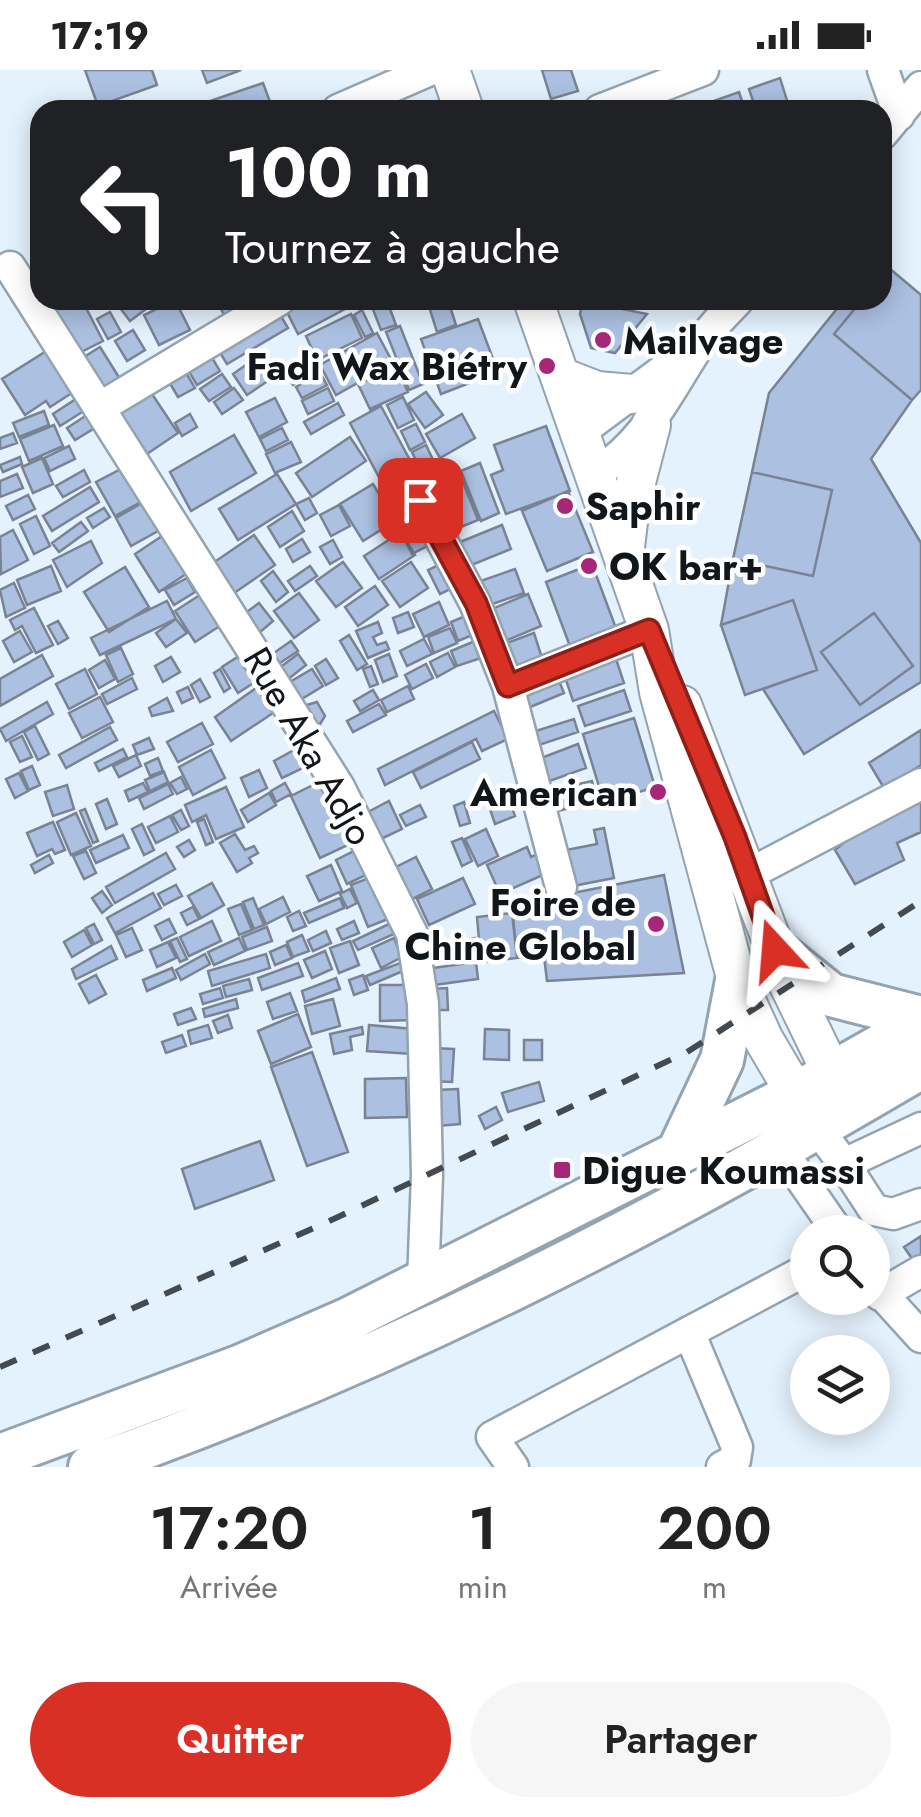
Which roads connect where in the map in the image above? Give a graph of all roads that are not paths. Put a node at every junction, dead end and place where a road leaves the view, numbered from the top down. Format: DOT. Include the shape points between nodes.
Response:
graph roads {
  1 [pos="430,70"];
  2 [pos="450,70"];
  3 [pos="704,70"];
  4 [pos="884,70"];
  5 [pos="921,87"];
  6 [pos="361,100"];
  7 [pos="460,100"];
  8 [pos="626,100"];
  9 [pos="888,100"];
  10 [pos="892,123"];
  11 [pos="10,267"];
  12 [pos="30,299"];
  13 [pos="37,310"];
  14 [pos="261,310"];
  15 [pos="536,310"];
  16 [pos="729,310"];
  17 [pos="560,377"];
  18 [pos="99,408"];
  19 [pos="642,409"];
  20 [pos="580,432"];
  21 [pos="597,474"];
  22 [pos="420,500"];
  23 [pos="624,554"];
  24 [pos="651,637"];
  25 [pos="508,686"];
  26 [pos="921,784"];
  27 [pos="750,874"];
  28 [pos="560,887"];
  29 [pos="775,950"];
  30 [pos="737,981"];
  31 [pos="921,1021"];
  32 [pos="921,1067"];
  33 [pos="819,1099"];
  34 [pos="921,1128"];
  35 [pos="780,1147"];
  36 [pos="678,1151"];
  37 [pos="844,1164"];
  38 [pos="921,1204"];
  39 [pos="826,1215"];
  40 [pos="921,1272"];
  41 [pos="790,1278"];
  42 [pos="423,1283"];
  43 [pos="890,1284"];
  44 [pos="890,1304"];
  45 [pos="689,1332"];
  46 [pos="921,1338"];
  47 [pos="0,1456"];
  48 [pos="90,1467"];
  49 [pos="513,1467"];
  50 [pos="722,1467"];
  1 -- 6 [label="street"];
  2 -- 7 [label="main road"];
  3 -- 8 [label="street"];
  4 -- 9 [label="street"];
  5 -- 10 [label="street"];
  11 -- 12 [label="street, Rue Aka Adjo"];
  13 -- 18 [label="street, Rue Aka Adjo"];
  14 -- 18 [label="street"];
  15 -- 17 [label="main road"];
  16 -- 19 [label="street"];
  17 -- 19 [label="main road"];
  17 -- 20 [label="main road"];
  18 -- 42 [label="street, Rue Aka Adjo" via="330,772 412,934 423,1004"];
  19 -- 20 [label="street"];
  19 -- 21 [label="street" via="623,456"];
  19 -- 23 [label="main road"];
  20 -- 21 [label="main road"];
  21 -- 23 [label="main road"];
  22 -- 25 [label="street" via="476,603"];
  23 -- 24 [label="main road"];
  24 -- 25 [label="street"];
  24 -- 27 [label="main road"];
  24 -- 30 [label="main road" via="658,692"];
  25 -- 28 [label="street"];
  26 -- 27 [label="street"];
  27 -- 29 [label="main road"];
  29 -- 31 [label="highway" via="831,995"];
  29 -- 33 [label="main road"];
  30 -- 33 [label="main road"];
  30 -- 36 [label="highway" via="722,1060"];
  31 -- 33 [label="highway"];
  32 -- 33 [label="highway"];
  33 -- 35 [label="highway"];
  33 -- 36 [label="highway"];
  33 -- 37 [label="street"];
  34 -- 37 [label="street"];
  35 -- 39 [label="street"];
  35 -- 48 [label="highway" via="367,1358"];
  36 -- 42 [label="highway"];
  37 -- 38 [label="street" via="874,1210 892,1214"];
  40 -- 43 [label="street"];
  41 -- 45 [label="street"];
  42 -- 47 [label="highway" via="239,1367"];
  44 -- 46 [label="street"];
  45 -- 49 [label="street" via="492,1437"];
  45 -- 50 [label="street" via="737,1448 735,1460"];
}
